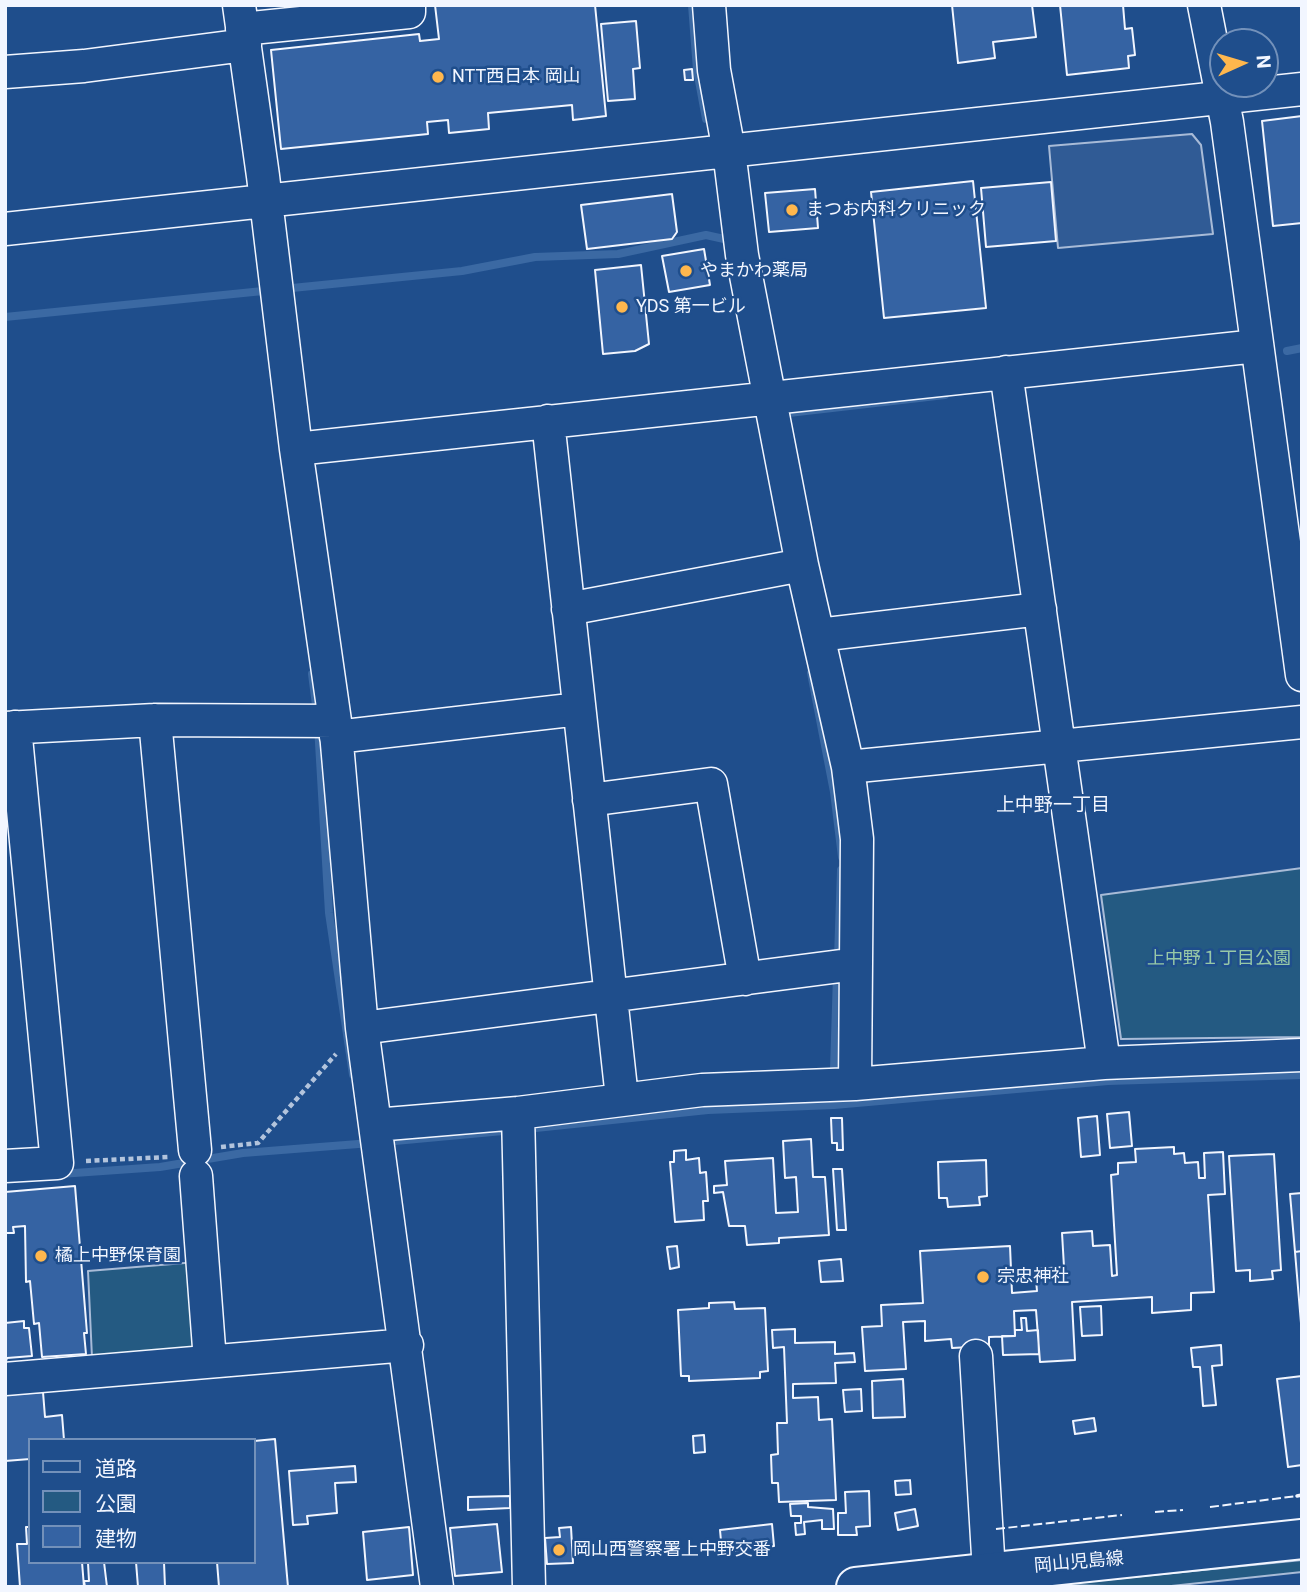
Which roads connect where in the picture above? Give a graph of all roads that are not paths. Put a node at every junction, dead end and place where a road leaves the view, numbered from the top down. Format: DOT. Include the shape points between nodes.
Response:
graph roads {
  1 [pos="409,5"];
  2 [pos="709,5"];
  3 [pos="1203,5"];
  4 [pos="242,26"];
  5 [pos="1209,34"];
  6 [pos="5,72"];
  7 [pos="1302,89"];
  8 [pos="1279,91"];
  9 [pos="1213,98"];
  10 [pos="1222,98"];
  11 [pos="729,151"];
  12 [pos="266,201"];
  13 [pos="5,229"];
  14 [pos="1257,346"];
  15 [pos="1006,372"];
  16 [pos="767,405"];
  17 [pos="548,421"];
  18 [pos="296,449"];
  19 [pos="794,567"];
  20 [pos="569,609"];
  21 [pos="1040,609"];
  22 [pos="818,635"];
  23 [pos="1302,675"];
  24 [pos="579,709"];
  25 [pos="155,720"];
  26 [pos="1302,722"];
  27 [pos="327,725"];
  28 [pos="10,727"];
  29 [pos="1059,745"];
  30 [pos="848,767"];
  31 [pos="589,800"];
  32 [pos="845,966"];
  33 [pos="746,979"];
  34 [pos="611,996"];
  35 [pos="362,1028"];
  36 [pos="1302,1055"];
  37 [pos="1104,1063"];
  38 [pos="855,1084"];
  39 [pos="622,1098"];
  40 [pos="519,1124"];
  41 [pos="377,1136"];
  42 [pos="5,1166"];
  43 [pos="407,1345"];
  44 [pos="976,1356"];
  45 [pos="210,1362"];
  46 [pos="5,1379"];
  47 [pos="1302,1539"];
  48 [pos="989,1579"];
  49 [pos="438,1587"];
  50 [pos="529,1587"];
  51 [pos="856,1587"];
  1 -- 4 [label="street" via="410,12"];
  2 -- 11 [label="street" via="714,70"];
  3 -- 5 [label="street"];
  4 -- 6 [label="street" via="84,66"];
  4 -- 12 [label="street"];
  7 -- 8 [label="street"];
  9 -- 11 [label="street"];
  10 -- 14 [label="street"];
  11 -- 12 [label="street"];
  11 -- 16 [label="street"];
  12 -- 13 [label="street"];
  12 -- 18 [label="street"];
  14 -- 15 [label="street"];
  14 -- 23 [label="street"];
  15 -- 16 [label="street"];
  15 -- 21 [label="street"];
  16 -- 17 [label="street"];
  16 -- 19 [label="street"];
  17 -- 18 [label="street"];
  17 -- 20 [label="street"];
  18 -- 27 [label="street"];
  19 -- 20 [label="street"];
  19 -- 22 [label="street"];
  20 -- 24 [label="street"];
  21 -- 22 [label="street"];
  21 -- 29 [label="street"];
  22 -- 30 [label="street"];
  24 -- 27 [label="street"];
  24 -- 31 [label="street"];
  25 -- 27 [label="street"];
  25 -- 28 [label="street"];
  25 -- 45 [label="street"];
  26 -- 29 [label="street"];
  27 -- 35 [label="street"];
  28 -- 42 [label="street" via="57,1163"];
  29 -- 30 [label="street"];
  29 -- 37 [label="street"];
  30 -- 32 [label="street" via="857,839"];
  31 -- 33 [label="street" via="711,784"];
  31 -- 34 [label="street"];
  32 -- 33 [label="street"];
  32 -- 38 [label="street"];
  33 -- 34 [label="street"];
  34 -- 35 [label="street"];
  34 -- 39 [label="street"];
  35 -- 41 [label="street"];
  36 -- 37 [label="street"];
  37 -- 38 [label="street"];
  38 -- 39 [label="street"];
  39 -- 40 [label="street"];
  40 -- 41 [label="street"];
  40 -- 50 [label="street"];
  41 -- 43 [label="street"];
  43 -- 45 [label="street"];
  43 -- 49 [label="street"];
  44 -- 48 [label="street"];
  45 -- 46 [label="street"];
  47 -- 48 [label="main road, 岡山児島線"];
  48 -- 51 [label="main road, 岡山児島線"];
}
